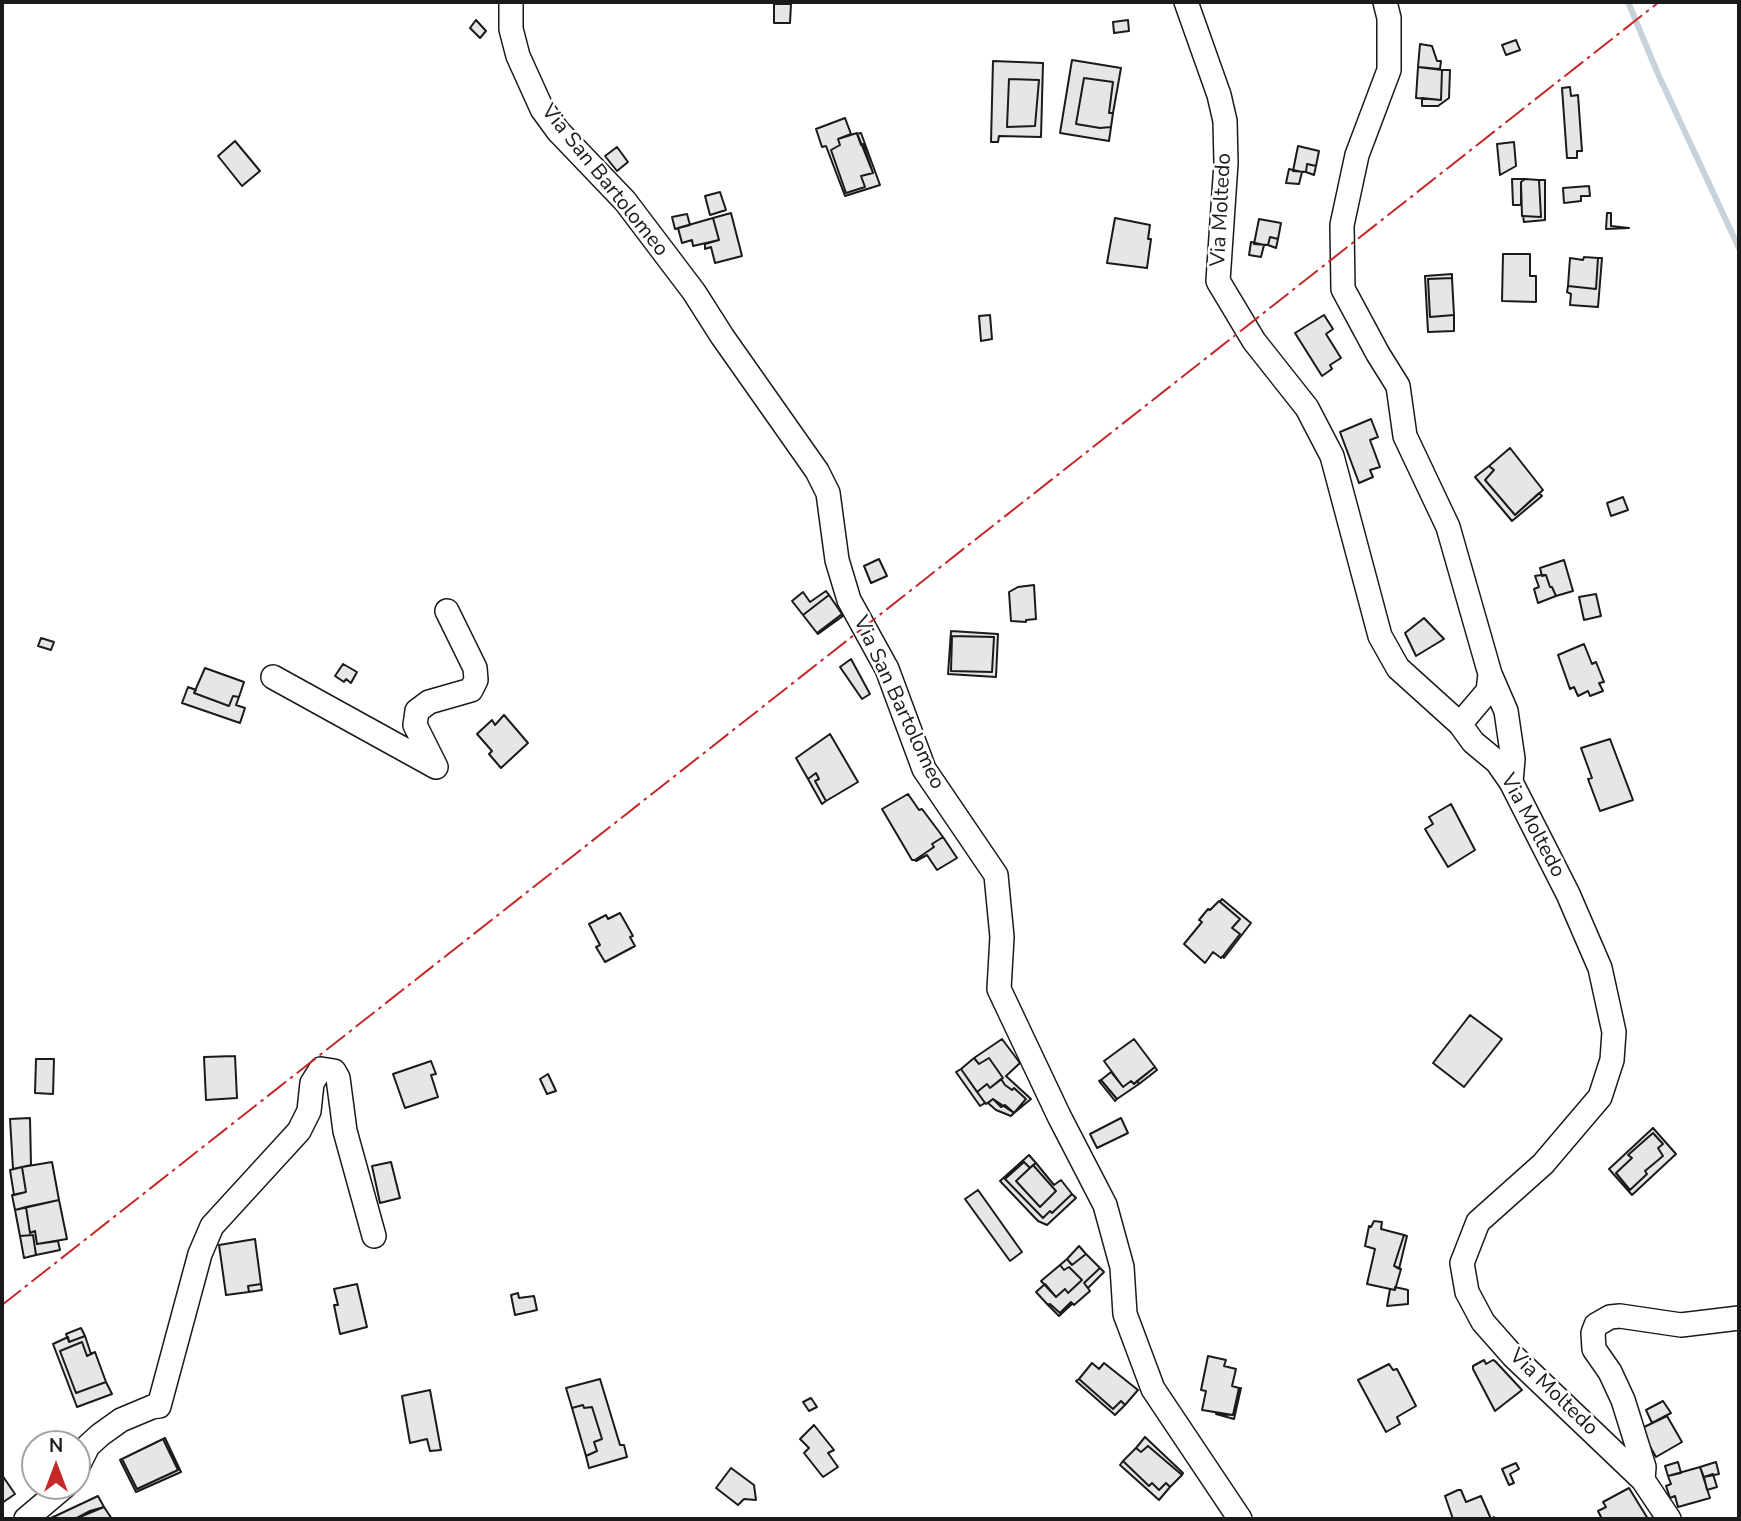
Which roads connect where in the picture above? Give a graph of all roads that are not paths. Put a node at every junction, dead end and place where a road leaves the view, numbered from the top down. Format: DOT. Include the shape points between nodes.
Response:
graph roads {
  1 [pos="511,2"];
  2 [pos="1186,2"];
  3 [pos="1385,2"];
  4 [pos="447,611"];
  5 [pos="1490,674"];
  6 [pos="273,677"];
  7 [pos="1460,724"];
  8 [pos="1511,782"];
  9 [pos="374,1236"];
  10 [pos="1739,1318"];
  11 [pos="91,1443"];
  12 [pos="1643,1480"];
  13 [pos="48,1500"];
  14 [pos="26,1519"];
  15 [pos="1240,1519"];
  16 [pos="1669,1519"];
  1 -- 15 [label="street, Via San Bartolomeo" via="518,56 542,109 625,201 694,292 828,493 836,560 849,600 887,669 925,769 996,875 1002,937 999,989 1105,1205 1122,1267 1125,1314 1153,1390"];
  2 -- 7 [label="street, Via Moltedo" via="1225,121 1218,281 1254,341 1307,408 1332,456 1380,636 1398,668"];
  3 -- 5 [label="street" via="1389,71 1357,155 1342,225 1343,289 1398,386 1405,436 1448,527"];
  4 -- 6 [label="street" via="475,668 476,680 471,690 429,702 417,711 415,725 436,767"];
  5 -- 7 [label="street" via="1488,691"];
  5 -- 8 [label="street" via="1511,735"];
  7 -- 8 [label="street, Via Moltedo"];
  8 -- 12 [label="street, Via Moltedo" via="1600,968 1614,1032 1612,1060 1600,1097 1544,1164 1478,1222 1462,1263 1467,1292 1483,1322 1513,1356"];
  9 -- 11 [label="street" via="345,1131 338,1078 334,1071 321,1069 312,1083 309,1111 299,1131 212,1226 200,1254 159,1406 121,1420"];
  10 -- 12 [label="street" via="1681,1325 1610,1317 1592,1333 1594,1349 1623,1400 1644,1467"];
  12 -- 16 [label="street, Via Moltedo"];
  13 -- 14 [label="street"];
}
